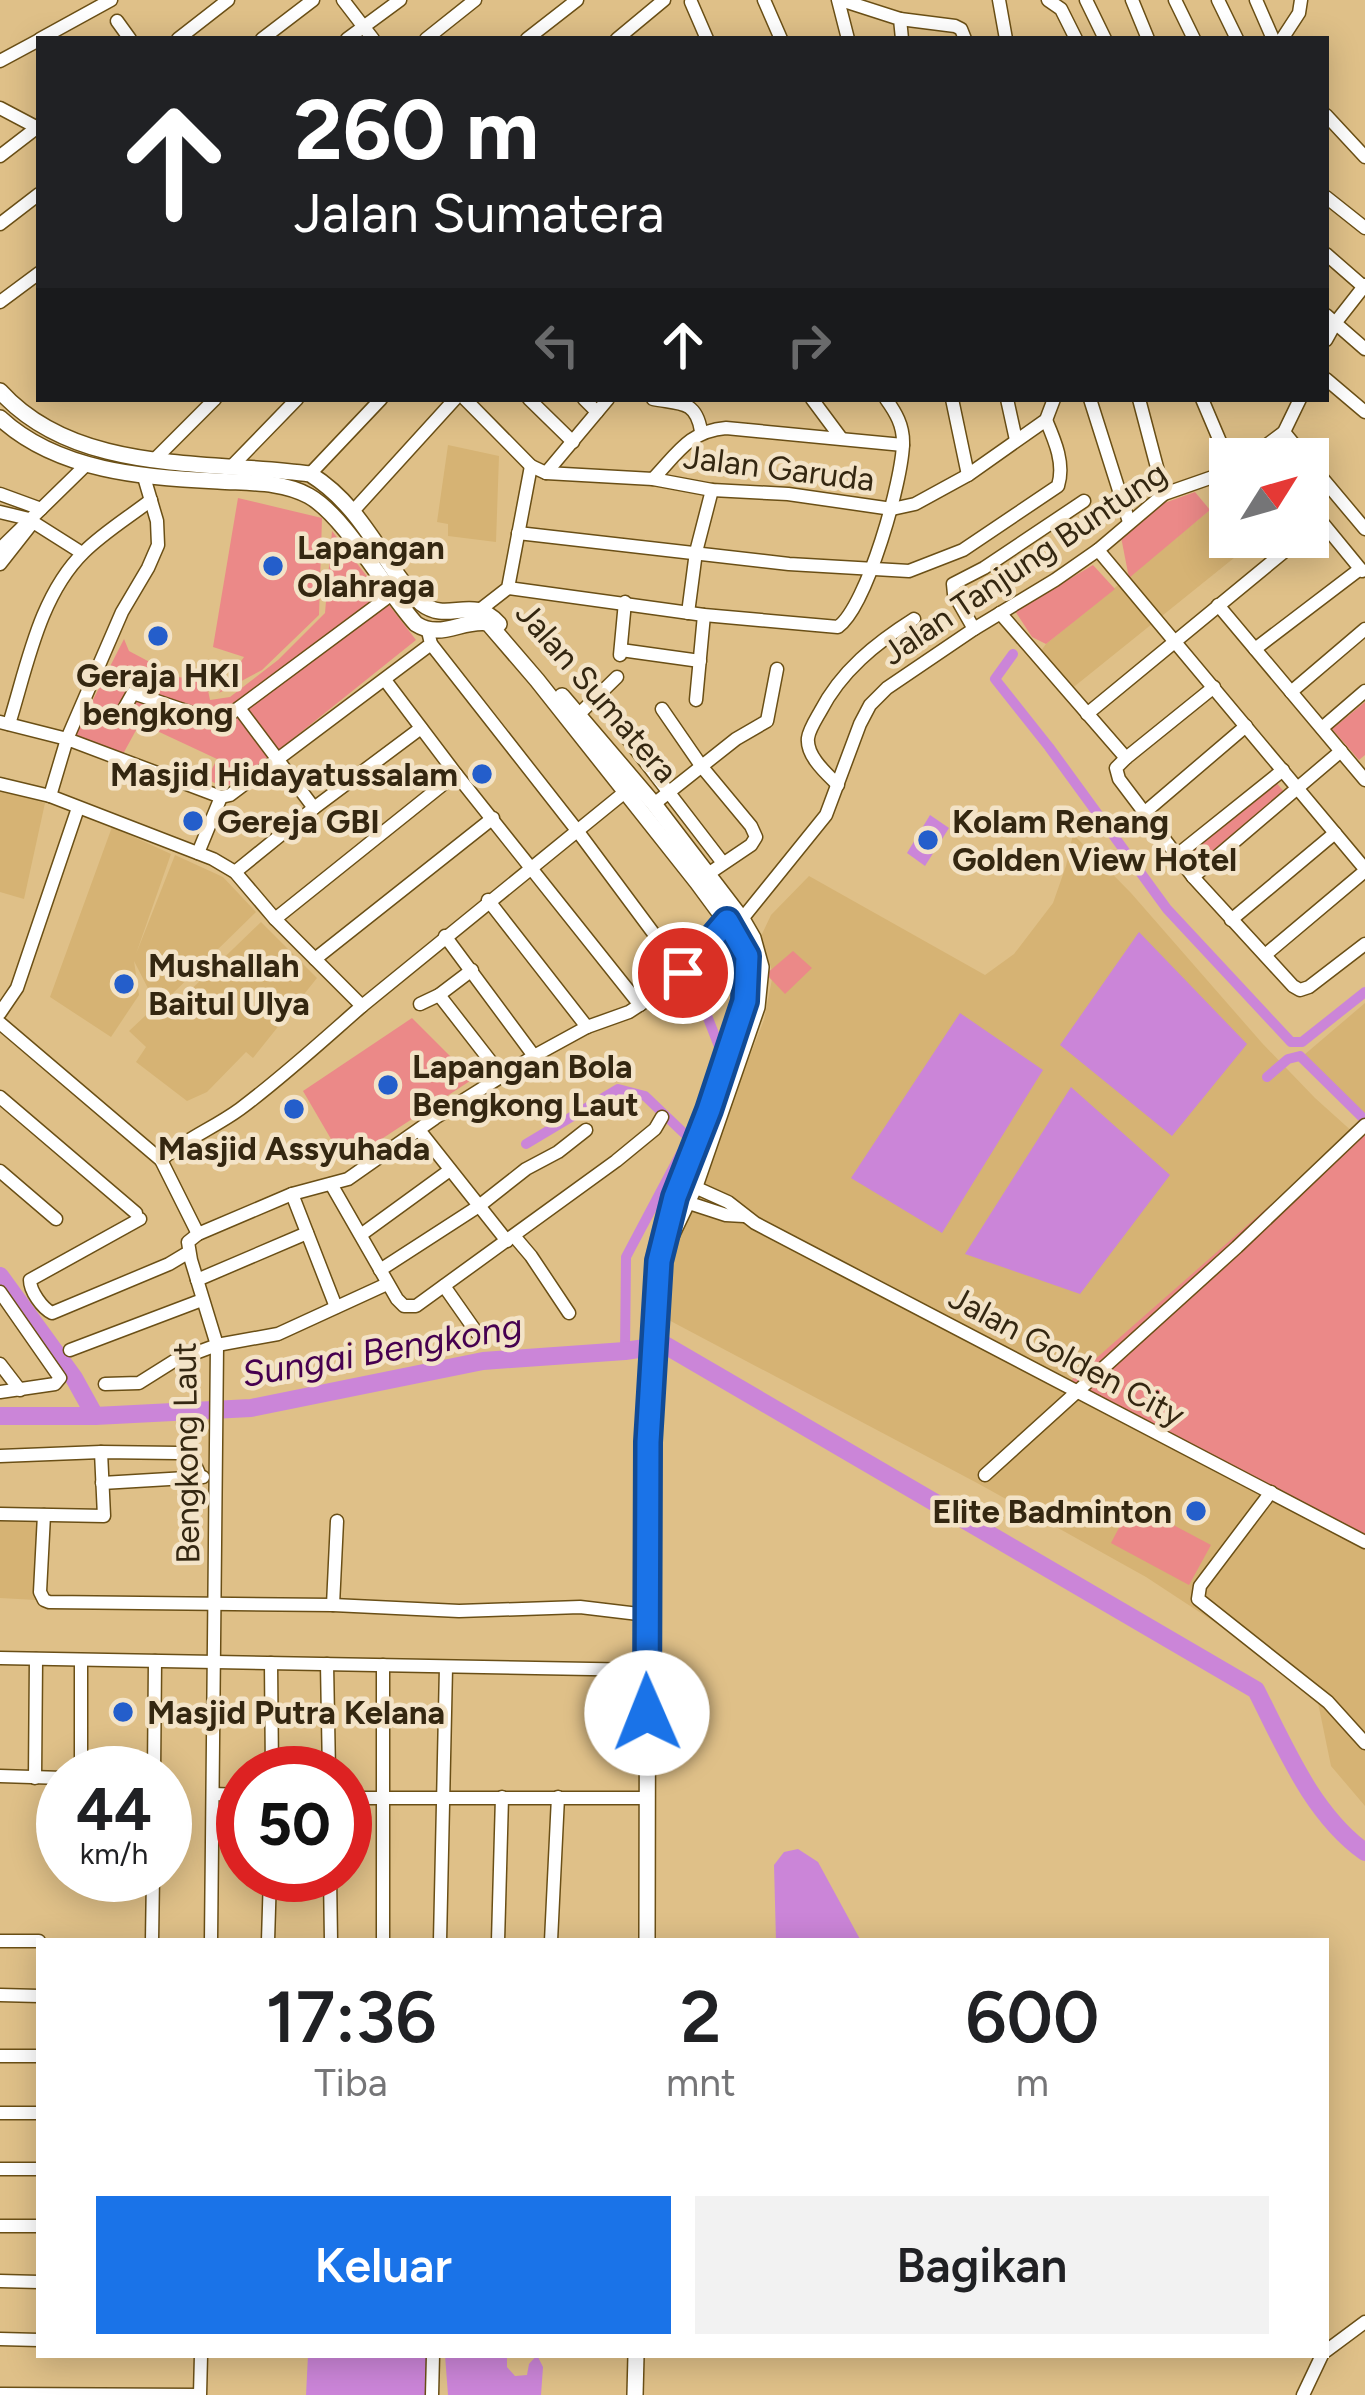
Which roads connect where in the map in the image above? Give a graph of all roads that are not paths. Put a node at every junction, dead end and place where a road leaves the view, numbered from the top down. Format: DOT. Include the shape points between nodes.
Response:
graph roads {
  1 [pos="111,0"];
  2 [pos="228,0"];
  3 [pos="313,0"];
  4 [pos="343,0"];
  5 [pos="400,0"];
  6 [pos="475,0"];
  7 [pos="577,0"];
  8 [pos="664,0"];
  9 [pos="764,0"];
  10 [pos="840,0"];
  11 [pos="999,0"];
  12 [pos="1048,0"];
  13 [pos="1086,0"];
  14 [pos="1132,0"];
  15 [pos="1175,0"];
  16 [pos="1218,0"];
  17 [pos="1256,0"];
  18 [pos="1301,0"];
  19 [pos="692,1"];
  20 [pos="900,19"];
  21 [pos="117,21"];
  22 [pos="65,32"];
  23 [pos="368,33"];
  24 [pos="128,36"];
  25 [pos="182,36"];
  26 [pos="266,36"];
  27 [pos="430,36"];
  28 [pos="531,36"];
  29 [pos="621,36"];
  30 [pos="706,36"];
  31 [pos="780,36"];
  32 [pos="847,36"];
  33 [pos="902,36"];
  34 [pos="963,36"];
  35 [pos="1005,36"];
  36 [pos="1074,36"];
  37 [pos="1104,36"];
  38 [pos="1147,36"];
  39 [pos="1193,36"];
  40 [pos="1236,36"];
  41 [pos="1272,36"];
  42 [pos="1284,36"];
  43 [pos="36,41"];
  44 [pos="0,61"];
  45 [pos="0,108"];
  46 [pos="1329,119"];
  47 [pos="36,126"];
  48 [pos="36,128"];
  49 [pos="0,156"];
  50 [pos="1365,157"];
  51 [pos="36,196"];
  52 [pos="1329,199"];
  53 [pos="0,224"];
  54 [pos="1365,228"];
  55 [pos="1329,257"];
  56 [pos="36,274"];
  57 [pos="1364,287"];
  58 [pos="0,302"];
  59 [pos="1331,319"];
  60 [pos="1365,350"];
  61 [pos="1329,382"];
  62 [pos="0,391"];
  63 [pos="211,402"];
  64 [pos="294,402"];
  65 [pos="378,402"];
  66 [pos="452,402"];
  67 [pos="532,402"];
  68 [pos="587,402"];
  69 [pos="605,402"];
  70 [pos="667,402"];
  71 [pos="814,402"];
  72 [pos="888,402"];
  73 [pos="953,402"];
  74 [pos="1008,402"];
  75 [pos="1053,402"];
  76 [pos="1091,402"];
  77 [pos="1140,402"];
  78 [pos="1203,402"];
  79 [pos="1299,402"];
  80 [pos="482,404"];
  81 [pos="597,412"];
  82 [pos="1365,412"];
  83 [pos="0,418"];
  84 [pos="1046,420"];
  85 [pos="25,426"];
  86 [pos="701,431"];
  87 [pos="1284,432"];
  88 [pos="42,436"];
  89 [pos="841,438"];
  90 [pos="1218,438"];
  91 [pos="1276,438"];
  92 [pos="1289,438"];
  93 [pos="1016,440"];
  94 [pos="573,442"];
  95 [pos="903,445"];
  96 [pos="154,460"];
  97 [pos="87,464"];
  98 [pos="232,466"];
  99 [pos="531,466"];
  100 [pos="545,473"];
  101 [pos="310,474"];
  102 [pos="968,475"];
  103 [pos="268,476"];
  104 [pos="1209,476"];
  105 [pos="144,477"];
  106 [pos="653,479"];
  107 [pos="1329,486"];
  108 [pos="712,490"];
  109 [pos="0,494"];
  110 [pos="1164,494"];
  111 [pos="151,500"];
  112 [pos="1084,501"];
  113 [pos="892,508"];
  114 [pos="41,509"];
  115 [pos="354,511"];
  116 [pos="0,512"];
  117 [pos="29,519"];
  118 [pos="1329,521"];
  119 [pos="1129,522"];
  120 [pos="1364,527"];
  121 [pos="518,533"];
  122 [pos="0,549"];
  123 [pos="1099,550"];
  124 [pos="696,552"];
  125 [pos="82,553"];
  126 [pos="1276,558"];
  127 [pos="0,564"];
  128 [pos="871,571"];
  129 [pos="1363,572"];
  130 [pos="508,588"];
  131 [pos="392,594"];
  132 [pos="625,602"];
  133 [pos="1219,605"];
  134 [pos="482,609"];
  135 [pos="688,613"];
  136 [pos="1000,613"];
  137 [pos="704,615"];
  138 [pos="914,619"];
  139 [pos="974,629"];
  140 [pos="1365,629"];
  141 [pos="429,638"];
  142 [pos="1175,641"];
  143 [pos="1256,650"];
  144 [pos="700,661"];
  145 [pos="777,669"];
  146 [pos="617,677"];
  147 [pos="385,680"];
  148 [pos="1214,687"];
  149 [pos="1365,691"];
  150 [pos="1291,692"];
  151 [pos="597,699"];
  152 [pos="696,700"];
  153 [pos="239,708"];
  154 [pos="662,709"];
  155 [pos="124,710"];
  156 [pos="1087,714"];
  157 [pos="574,719"];
  158 [pos="5,723"];
  159 [pos="1246,726"];
  160 [pos="421,728"];
  161 [pos="1322,728"];
  162 [pos="68,739"];
  163 [pos="1340,751"];
  164 [pos="1126,758"];
  165 [pos="280,760"];
  166 [pos="702,767"];
  167 [pos="1283,770"];
  168 [pos="1362,771"];
  169 [pos="456,774"];
  170 [pos="0,784"];
  171 [pos="838,785"];
  172 [pos="1297,787"];
  173 [pos="670,791"];
  174 [pos="625,792"];
  175 [pos="50,796"];
  176 [pos="221,797"];
  177 [pos="654,804"];
  178 [pos="78,808"];
  179 [pos="314,808"];
  180 [pos="1144,813"];
  181 [pos="493,818"];
  182 [pos="576,829"];
  183 [pos="1336,833"];
  184 [pos="198,853"];
  185 [pos="1177,855"];
  186 [pos="723,862"];
  187 [pos="530,867"];
  188 [pos="1365,870"];
  189 [pos="235,872"];
  190 [pos="708,874"];
  191 [pos="1193,877"];
  192 [pos="488,900"];
  193 [pos="274,919"];
  194 [pos="735,920"];
  195 [pos="1231,920"];
  196 [pos="445,936"];
  197 [pos="1365,944"];
  198 [pos="1265,956"];
  199 [pos="315,959"];
  200 [pos="472,970"];
  201 [pos="683,973"];
  202 [pos="439,995"];
  203 [pos="420,1004"];
  204 [pos="640,1005"];
  205 [pos="362,1006"];
  206 [pos="0,1013"];
  207 [pos="0,1023"];
  208 [pos="587,1028"];
  209 [pos="534,1056"];
  210 [pos="502,1076"];
  211 [pos="0,1097"];
  212 [pos="662,1117"];
  213 [pos="1364,1125"];
  214 [pos="419,1130"];
  215 [pos="586,1130"];
  216 [pos="161,1160"];
  217 [pos="450,1170"];
  218 [pos="0,1171"];
  219 [pos="332,1184"];
  220 [pos="684,1192"];
  221 [pos="292,1194"];
  222 [pos="479,1206"];
  223 [pos="56,1219"];
  224 [pos="307,1233"];
  225 [pos="198,1234"];
  226 [pos="362,1234"];
  227 [pos="510,1239"];
  228 [pos="189,1252"];
  229 [pos="380,1270"];
  230 [pos="197,1280"];
  231 [pos="387,1284"];
  232 [pos="444,1286"];
  233 [pos="0,1292"];
  234 [pos="202,1300"];
  235 [pos="336,1307"];
  236 [pos="569,1313"];
  237 [pos="477,1334"];
  238 [pos="217,1345"];
  239 [pos="70,1351"];
  240 [pos="0,1364"];
  241 [pos="105,1384"];
  242 [pos="20,1390"];
  243 [pos="0,1392"];
  244 [pos="1078,1392"];
  245 [pos="100,1452"];
  246 [pos="0,1456"];
  247 [pos="985,1475"];
  248 [pos="208,1478"];
  249 [pos="102,1483"];
  250 [pos="1271,1492"];
  251 [pos="0,1514"];
  252 [pos="44,1515"];
  253 [pos="337,1521"];
  254 [pos="1365,1542"];
  255 [pos="214,1604"];
  256 [pos="333,1605"];
  257 [pos="647,1615"];
  258 [pos="0,1658"];
  259 [pos="36,1659"];
  260 [pos="80,1660"];
  261 [pos="155,1661"];
  262 [pos="214,1661"];
  263 [pos="271,1663"];
  264 [pos="327,1664"];
  265 [pos="383,1665"];
  266 [pos="446,1667"];
  267 [pos="646,1670"];
  268 [pos="1365,1743"];
  269 [pos="81,1746"];
  270 [pos="154,1746"];
  271 [pos="272,1746"];
  272 [pos="329,1746"];
  273 [pos="0,1776"];
  274 [pos="35,1778"];
  275 [pos="213,1794"];
  276 [pos="216,1794"];
  277 [pos="384,1796"];
  278 [pos="442,1796"];
  279 [pos="372,1797"];
  280 [pos="502,1797"];
  281 [pos="558,1797"];
  282 [pos="648,1798"];
  283 [pos="153,1902"];
  284 [pos="269,1902"];
  285 [pos="330,1902"];
  286 [pos="152,1938"];
  287 [pos="211,1938"];
  288 [pos="268,1938"];
  289 [pos="331,1938"];
  290 [pos="382,1938"];
  291 [pos="440,1938"];
  292 [pos="498,1938"];
  293 [pos="551,1938"];
  294 [pos="647,1938"];
  295 [pos="0,1941"];
  296 [pos="36,1941"];
  297 [pos="0,1995"];
  298 [pos="36,1996"];
  299 [pos="0,2056"];
  300 [pos="36,2056"];
  301 [pos="0,2113"];
  302 [pos="36,2113"];
  303 [pos="0,2169"];
  304 [pos="36,2169"];
  305 [pos="0,2226"];
  306 [pos="36,2226"];
  307 [pos="0,2282"];
  308 [pos="36,2282"];
  309 [pos="1365,2322"];
  310 [pos="0,2339"];
  311 [pos="36,2340"];
  312 [pos="1329,2349"];
  313 [pos="202,2358"];
  314 [pos="433,2358"];
  315 [pos="636,2358"];
  316 [pos="1322,2358"];
  317 [pos="0,2394"];
  318 [pos="200,2395"];
  319 [pos="432,2395"];
  320 [pos="635,2395"];
  321 [pos="1303,2395"];
  1 -- 22 [label="street"];
  2 -- 25 [label="street"];
  3 -- 26 [label="street"];
  4 -- 23 [label="street"];
  5 -- 23 [label="street"];
  6 -- 27 [label="street"];
  7 -- 28 [label="street"];
  8 -- 29 [label="street"];
  9 -- 31 [label="street"];
  10 -- 20 [label="street"];
  10 -- 32 [label="street"];
  11 -- 35 [label="street"];
  12 -- 36 [label="street"];
  13 -- 37 [label="street"];
  14 -- 38 [label="street"];
  15 -- 39 [label="street"];
  16 -- 40 [label="street"];
  17 -- 41 [label="street"];
  18 -- 42 [label="street"];
  19 -- 30 [label="street"];
  20 -- 33 [label="street"];
  20 -- 34 [label="street" via="958,27"];
  21 -- 24 [label="street"];
  43 -- 44 [label="street"];
  45 -- 47 [label="street"];
  46 -- 50 [label="street"];
  48 -- 49 [label="street"];
  51 -- 53 [label="street"];
  52 -- 54 [label="street"];
  55 -- 57 [label="street"];
  56 -- 58 [label="street"];
  57 -- 59 [label="street"];
  59 -- 60 [label="street"];
  61 -- 82 [label="street"];
  62 -- 85 [label="main road"];
  63 -- 96 [label="street"];
  64 -- 98 [label="street"];
  65 -- 101 [label="street"];
  66 -- 115 [label="street"];
  67 -- 94 [label="street"];
  68 -- 81 [label="street"];
  69 -- 81 [label="street"];
  70 -- 86 [label="street" via="691,407"];
  71 -- 89 [label="street"];
  72 -- 95 [label="street"];
  73 -- 102 [label="street"];
  74 -- 93 [label="street"];
  75 -- 84 [label="street"];
  76 -- 119 [label="street"];
  77 -- 110 [label="street"];
  78 -- 90 [label="street"];
  79 -- 87 [label="street"];
  80 -- 99 [label="street, Jalan Garuda"];
  81 -- 94 [label="street"];
  83 -- 85 [label="main road"];
  84 -- 93 [label="street, Jalan Garuda"];
  84 -- 128 [label="street" via="1058,486 945,559 909,571"];
  85 -- 88 [label="main road"];
  86 -- 89 [label="street"];
  86 -- 106 [label="street"];
  87 -- 91 [label="street"];
  87 -- 92 [label="street"];
  88 -- 96 [label="main road"];
  88 -- 97 [label="main road"];
  89 -- 95 [label="street"];
  93 -- 102 [label="street, Jalan Garuda"];
  94 -- 100 [label="street"];
  95 -- 113 [label="street"];
  96 -- 98 [label="main road"];
  97 -- 105 [label="main road"];
  97 -- 114 [label="street"];
  98 -- 103 [label="main road"];
  99 -- 100 [label="street, Jalan Garuda"];
  99 -- 121 [label="street"];
  100 -- 106 [label="street, Jalan Garuda"];
  101 -- 103 [label="main road"];
  101 -- 115 [label="main road, Jalan Sumatera"];
  102 -- 113 [label="street, Jalan Garuda"];
  103 -- 105 [label="main road"];
  103 -- 131 [label="main road" via="323,506"];
  104 -- 110 [label="street, Jalan Tanjung Buntung"];
  105 -- 111 [label="street"];
  106 -- 108 [label="street, Jalan Garuda"];
  107 -- 120 [label="street"];
  108 -- 113 [label="street, Jalan Garuda"];
  108 -- 124 [label="street"];
  109 -- 114 [label="street"];
  110 -- 119 [label="street, Jalan Tanjung Buntung"];
  111 -- 125 [label="street"];
  111 -- 162 [label="street" via="158,544"];
  112 -- 139 [label="street" via="953,584"];
  113 -- 128 [label="street"];
  114 -- 117 [label="street"];
  115 -- 134 [label="main road, Jalan Sumatera" via="427,608"];
  116 -- 117 [label="street"];
  117 -- 122 [label="street"];
  118 -- 129 [label="street"];
  119 -- 123 [label="street, Jalan Tanjung Buntung"];
  121 -- 124 [label="street"];
  121 -- 130 [label="street"];
  123 -- 136 [label="street, Jalan Tanjung Buntung"];
  123 -- 142 [label="street"];
  124 -- 128 [label="street"];
  124 -- 135 [label="street"];
  125 -- 127 [label="street" via="33,522"];
  125 -- 158 [label="street" via="47,608"];
  126 -- 133 [label="street"];
  128 -- 137 [label="street" via="838,628"];
  129 -- 143 [label="street"];
  130 -- 132 [label="street"];
  130 -- 134 [label="street"];
  131 -- 141 [label="main road"];
  131 -- 153 [label="street"];
  132 -- 135 [label="street"];
  132 -- 144 [label="street" via="621,654"];
  133 -- 142 [label="street"];
  133 -- 143 [label="street"];
  134 -- 157 [label="main road, Jalan Sumatera"];
  135 -- 137 [label="street"];
  136 -- 139 [label="street, Jalan Tanjung Buntung"];
  136 -- 156 [label="street"];
  137 -- 144 [label="street"];
  138 -- 171 [label="street" via="848,672 812,727 810,748"];
  139 -- 171 [label="street, Jalan Tanjung Buntung" via="870,705"];
  140 -- 150 [label="street"];
  141 -- 147 [label="street"];
  141 -- 157 [label="main road, Jalan Sumatera" via="488,623"];
  141 -- 182 [label="street"];
  142 -- 148 [label="street"];
  142 -- 156 [label="street"];
  143 -- 150 [label="street"];
  144 -- 152 [label="street"];
  145 -- 166 [label="street" via="767,721"];
  146 -- 151 [label="street"];
  147 -- 160 [label="street"];
  147 -- 165 [label="street"];
  148 -- 159 [label="street"];
  148 -- 164 [label="street"];
  149 -- 161 [label="street"];
  150 -- 161 [label="street"];
  151 -- 157 [label="street"];
  151 -- 173 [label="street"];
  153 -- 155 [label="street" via="213,721 133,693"];
  153 -- 165 [label="street"];
  154 -- 166 [label="street"];
  156 -- 164 [label="street"];
  157 -- 174 [label="main road, Jalan Sumatera"];
  157 -- 177 [label="main road, Jalan Sumatera"];
  158 -- 162 [label="street"];
  159 -- 167 [label="street"];
  159 -- 180 [label="street"];
  160 -- 169 [label="street"];
  160 -- 179 [label="street"];
  161 -- 163 [label="street"];
  162 -- 175 [label="street"];
  162 -- 176 [label="street"];
  163 -- 168 [label="street"];
  163 -- 172 [label="street"];
  164 -- 180 [label="street" via="1116,774"];
  165 -- 176 [label="street"];
  165 -- 179 [label="street"];
  166 -- 173 [label="street"];
  166 -- 186 [label="street" via="756,837"];
  167 -- 172 [label="street"];
  167 -- 185 [label="street"];
  169 -- 181 [label="street"];
  169 -- 193 [label="street"];
  170 -- 175 [label="street"];
  171 -- 194 [label="street, Jalan Tanjung Buntung" via="826,815"];
  172 -- 183 [label="street"];
  172 -- 191 [label="street"];
  173 -- 177 [label="street"];
  173 -- 186 [label="street"];
  174 -- 182 [label="street"];
  174 -- 194 [label="main road, Jalan Sumatera"];
  175 -- 178 [label="street"];
  176 -- 184 [label="street"];
  177 -- 190 [label="main road, Jalan Sumatera"];
  178 -- 184 [label="street"];
  178 -- 206 [label="street" via="17,988"];
  179 -- 189 [label="street"];
  180 -- 185 [label="street"];
  181 -- 187 [label="street"];
  181 -- 199 [label="street"];
  182 -- 187 [label="street"];
  182 -- 201 [label="street"];
  183 -- 188 [label="street"];
  183 -- 195 [label="street"];
  184 -- 189 [label="street"];
  185 -- 191 [label="street"];
  186 -- 190 [label="street"];
  187 -- 192 [label="street"];
  187 -- 204 [label="street"];
  188 -- 198 [label="street"];
  189 -- 193 [label="street"];
  190 -- 194 [label="main road, Jalan Sumatera"];
  191 -- 195 [label="street"];
  192 -- 196 [label="street"];
  192 -- 208 [label="street"];
  193 -- 199 [label="street"];
  194 -- 201 [label="street"];
  194 -- 220 [label="main road, Jalan Sumatera" via="753,938 761,967 757,1007"];
  195 -- 198 [label="street"];
  196 -- 200 [label="street"];
  196 -- 205 [label="street"];
  197 -- 198 [label="street" via="1300,990"];
  199 -- 205 [label="street"];
  200 -- 202 [label="street"];
  200 -- 209 [label="street"];
  201 -- 204 [label="street"];
  202 -- 203 [label="street"];
  202 -- 210 [label="street"];
  204 -- 208 [label="street"];
  205 -- 216 [label="street" via="288,1072"];
  207 -- 216 [label="street"];
  208 -- 209 [label="street"];
  209 -- 210 [label="street"];
  210 -- 214 [label="street"];
  211 -- 228 [label="street" via="138,1216 30,1280 45,1309 52,1313"];
  212 -- 227 [label="street"];
  213 -- 244 [label="street"];
  214 -- 217 [label="street"];
  214 -- 219 [label="street"];
  215 -- 222 [label="street"];
  216 -- 225 [label="street"];
  217 -- 222 [label="street"];
  217 -- 226 [label="street"];
  218 -- 223 [label="street"];
  219 -- 221 [label="street"];
  219 -- 226 [label="street"];
  220 -- 244 [label="street, Jalan Golden City" via="728,1202"];
  220 -- 257 [label="main road, Jalan Sumatera" via="659,1261 653,1325"];
  221 -- 224 [label="street"];
  221 -- 225 [label="street"];
  222 -- 227 [label="street"];
  222 -- 229 [label="street"];
  224 -- 230 [label="street"];
  224 -- 235 [label="street"];
  225 -- 228 [label="street"];
  226 -- 229 [label="street"];
  227 -- 232 [label="street"];
  227 -- 236 [label="street" via="532,1256"];
  228 -- 230 [label="street, Bengkong Laut"];
  229 -- 231 [label="street"];
  230 -- 234 [label="street, Bengkong Laut"];
  231 -- 232 [label="street" via="410,1307"];
  231 -- 235 [label="street"];
  232 -- 237 [label="street"];
  233 -- 242 [label="street" via="60,1378"];
  234 -- 238 [label="street, Bengkong Laut"];
  234 -- 239 [label="street"];
  235 -- 238 [label="street" via="278,1334"];
  238 -- 241 [label="street" via="139,1383"];
  238 -- 248 [label="street, Bengkong Laut"];
  240 -- 242 [label="street"];
  242 -- 243 [label="street"];
  244 -- 247 [label="street"];
  244 -- 250 [label="street, Jalan Golden City"];
  245 -- 246 [label="street"];
  245 -- 248 [label="street" via="178,1454"];
  245 -- 249 [label="street"];
  248 -- 249 [label="street"];
  248 -- 255 [label="street, Bengkong Laut"];
  249 -- 252 [label="street" via="104,1516"];
  250 -- 254 [label="street, Jalan Golden City"];
  250 -- 268 [label="street" via="1198,1599 1328,1702"];
  251 -- 252 [label="street"];
  252 -- 255 [label="street" via="44,1600"];
  253 -- 256 [label="street"];
  255 -- 256 [label="street"];
  255 -- 262 [label="street, Bengkong Laut"];
  256 -- 257 [label="street"];
  257 -- 267 [label="main road, Jalan Sumatera"];
  258 -- 259 [label="street"];
  259 -- 260 [label="street"];
  259 -- 274 [label="street"];
  260 -- 261 [label="street"];
  260 -- 269 [label="street"];
  261 -- 262 [label="street"];
  261 -- 270 [label="street"];
  262 -- 263 [label="street"];
  262 -- 275 [label="street, Bengkong Laut"];
  263 -- 264 [label="street"];
  263 -- 271 [label="street"];
  264 -- 265 [label="street"];
  264 -- 272 [label="street"];
  265 -- 266 [label="street"];
  265 -- 277 [label="street"];
  266 -- 267 [label="street"];
  266 -- 278 [label="street"];
  267 -- 282 [label="main road, Jalan Sumatera"];
  273 -- 274 [label="street"];
  275 -- 276 [label="street"];
  275 -- 287 [label="street, Bengkong Laut"];
  277 -- 278 [label="street"];
  277 -- 279 [label="street"];
  277 -- 290 [label="street"];
  278 -- 280 [label="street"];
  278 -- 291 [label="street"];
  280 -- 281 [label="street"];
  280 -- 292 [label="street"];
  281 -- 282 [label="street"];
  281 -- 293 [label="street"];
  282 -- 294 [label="main road, Jalan Sumatera"];
  283 -- 286 [label="street"];
  284 -- 288 [label="street"];
  285 -- 289 [label="street"];
  295 -- 296 [label="street"];
  297 -- 298 [label="street"];
  299 -- 300 [label="street"];
  301 -- 302 [label="street"];
  303 -- 304 [label="street"];
  305 -- 306 [label="street"];
  307 -- 308 [label="street"];
  309 -- 312 [label="street"];
  310 -- 311 [label="street"];
  313 -- 318 [label="street"];
  314 -- 319 [label="street"];
  315 -- 320 [label="main road"];
  316 -- 321 [label="street"];
  317 -- 318 [label="street"];
}
